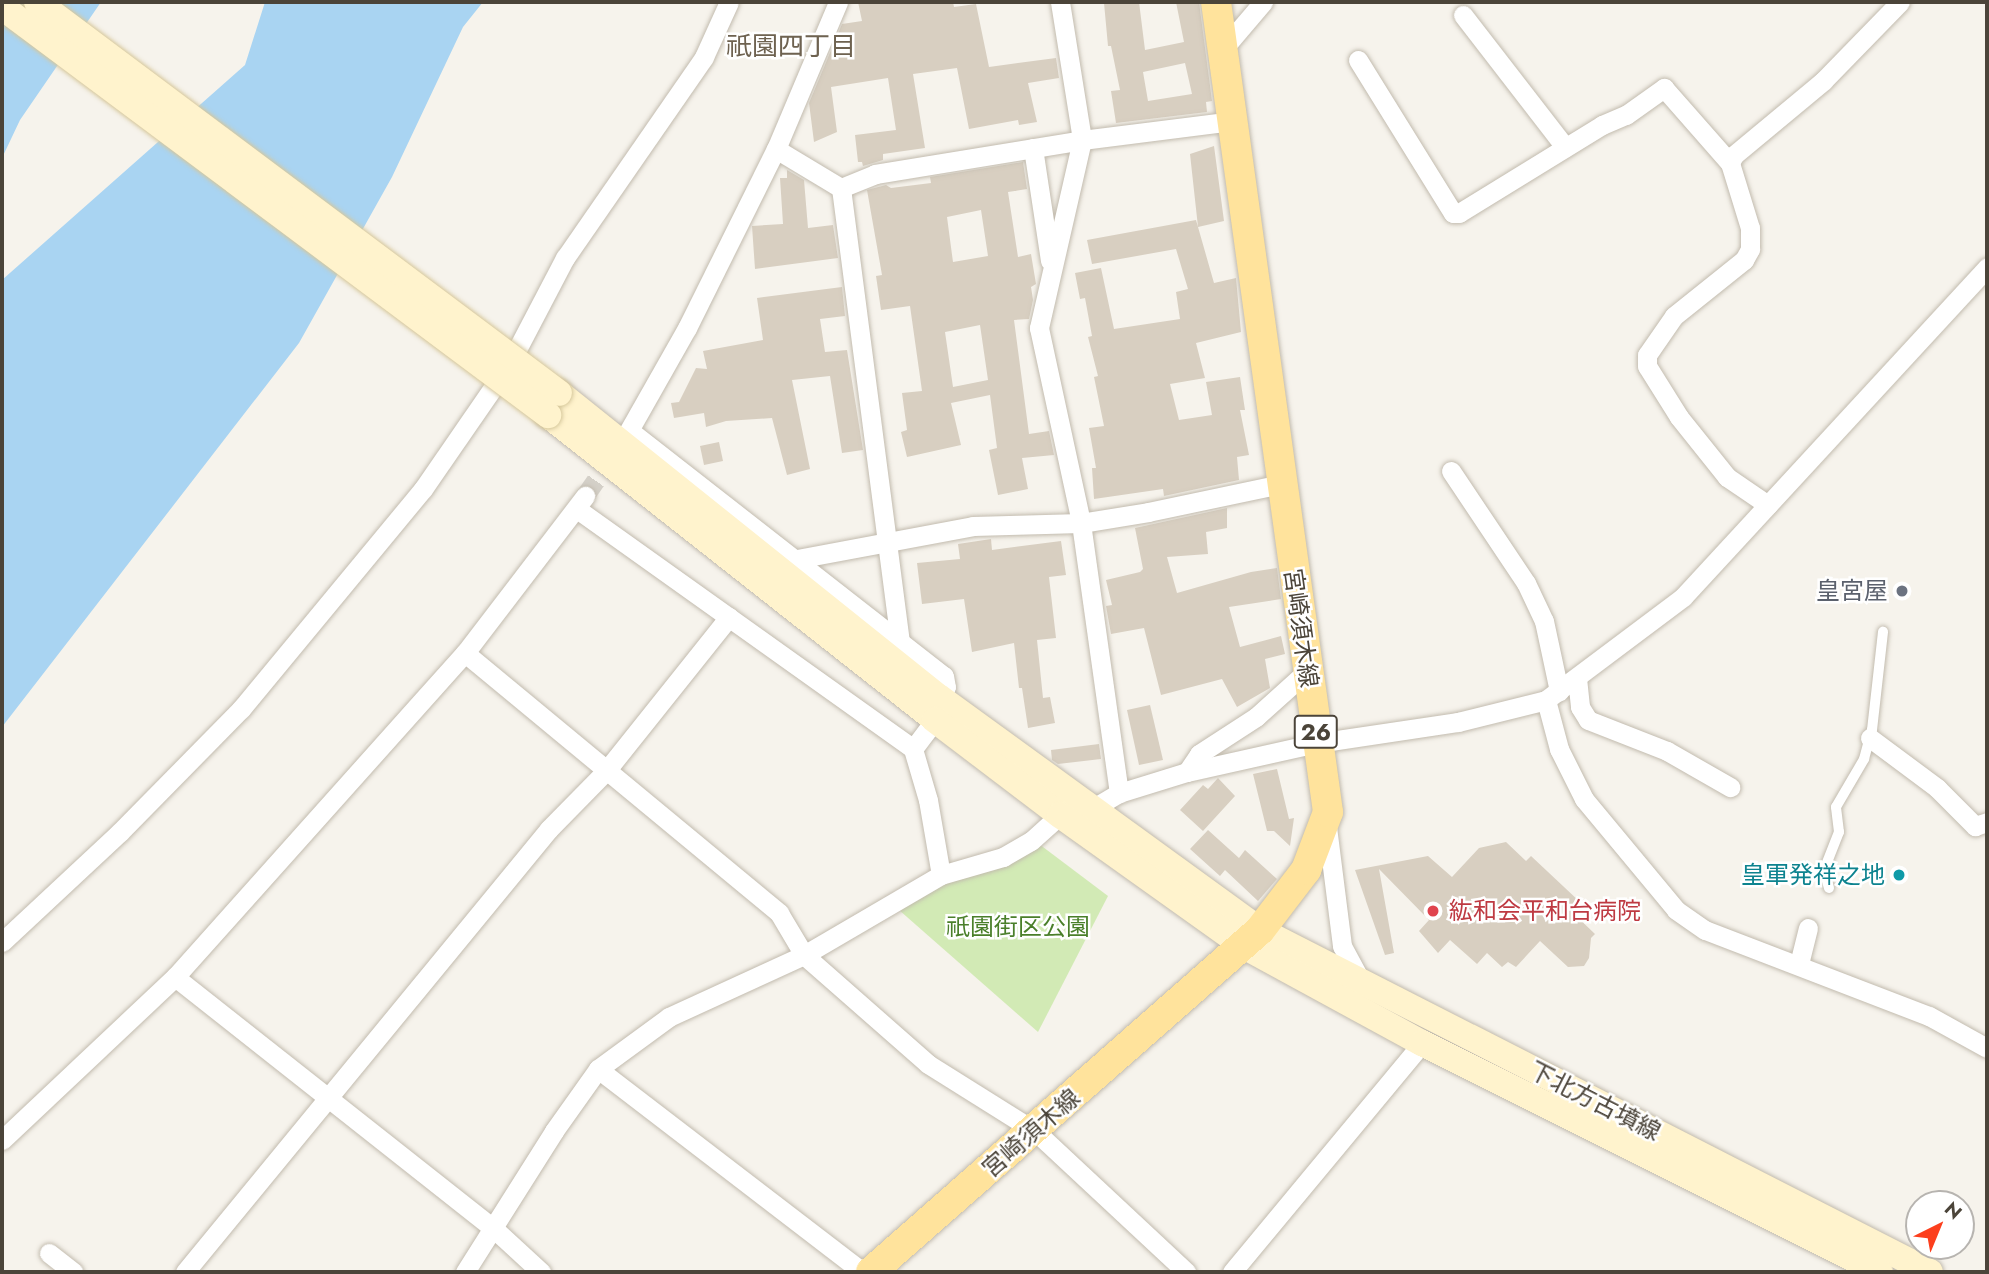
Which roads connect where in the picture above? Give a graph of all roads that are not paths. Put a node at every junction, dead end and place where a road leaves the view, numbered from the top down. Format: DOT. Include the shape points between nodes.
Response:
graph roads {
  1 [pos="37,2"];
  2 [pos="729,2"];
  3 [pos="838,2"];
  4 [pos="1060,2"];
  5 [pos="1216,2"];
  6 [pos="1263,2"];
  7 [pos="1900,2"];
  8 [pos="2,7"];
  9 [pos="1463,15"];
  10 [pos="1223,50"];
  11 [pos="1357,60"];
  12 [pos="1232,121"];
  13 [pos="1082,140"];
  14 [pos="1565,147"];
  15 [pos="1033,148"];
  16 [pos="776,149"];
  17 [pos="1730,163"];
  18 [pos="841,188"];
  19 [pos="1987,267"];
  20 [pos="1052,272"];
  21 [pos="554,404"];
  22 [pos="1451,471"];
  23 [pos="1280,484"];
  24 [pos="1768,505"];
  25 [pos="1081,523"];
  26 [pos="889,542"];
  27 [pos="797,559"];
  28 [pos="729,617"];
  29 [pos="1883,632"];
  30 [pos="900,643"];
  31 [pos="465,653"];
  32 [pos="1307,671"];
  33 [pos="1577,678"];
  34 [pos="1553,696"];
  35 [pos="937,709"];
  36 [pos="1870,738"];
  37 [pos="1317,743"];
  38 [pos="913,749"];
  39 [pos="606,771"];
  40 [pos="1187,772"];
  41 [pos="1730,787"];
  42 [pos="1119,793"];
  43 [pos="1092,809"];
  44 [pos="1328,812"];
  45 [pos="1060,815"];
  46 [pos="1987,822"];
  47 [pos="941,875"];
  48 [pos="1829,888"];
  49 [pos="1808,929"];
  50 [pos="1251,937"];
  51 [pos="2,942"];
  52 [pos="804,955"];
  53 [pos="1799,964"];
  54 [pos="176,977"];
  55 [pos="1362,983"];
  56 [pos="1422,1044"];
  57 [pos="1987,1048"];
  58 [pos="598,1069"];
  59 [pos="330,1098"];
  60 [pos="1035,1130"];
  61 [pos="2,1140"];
  62 [pos="492,1227"];
  63 [pos="49,1253"];
  64 [pos="73,1272"];
  65 [pos="185,1272"];
  66 [pos="465,1272"];
  67 [pos="541,1272"];
  68 [pos="863,1272"];
  69 [pos="871,1272"];
  70 [pos="1186,1272"];
  71 [pos="1232,1272"];
  72 [pos="1880,1272"];
  73 [pos="1930,1272"];
  1 -- 21 [label="street, bridge"];
  2 -- 51 [label="street" via="704,57 565,258 510,363 424,489 241,709 120,832"];
  3 -- 16 [label="street"];
  4 -- 13 [label="street"];
  5 -- 10 [label="main road, 宮崎須木線 / 26"];
  6 -- 10 [label="street"];
  7 -- 17 [label="street" via="1823,81"];
  8 -- 21 [label="street, bridge"];
  9 -- 14 [label="street"];
  10 -- 12 [label="main road, 宮崎須木線 / 26"];
  11 -- 14 [label="street" via="1452,213 1459,213"];
  12 -- 13 [label="street"];
  12 -- 23 [label="main road, 宮崎須木線 / 26"];
  13 -- 15 [label="street"];
  13 -- 20 [label="street"];
  14 -- 17 [label="street" via="1626,115 1664,88"];
  15 -- 18 [label="street" via="875,174"];
  15 -- 20 [label="street"];
  16 -- 18 [label="street"];
  16 -- 27 [label="street" via="687,328 626,436"];
  17 -- 24 [label="street" via="1750,228 1750,249 1744,260 1674,316 1651,345 1647,366 1727,477"];
  18 -- 26 [label="street"];
  19 -- 24 [label="street"];
  20 -- 25 [label="street" via="1039,328"];
  21 -- 35 [label="street"];
  22 -- 34 [label="street" via="1526,583 1544,621"];
  23 -- 25 [label="street"];
  23 -- 32 [label="main road, 宮崎須木線 / 26"];
  24 -- 33 [label="street" via="1683,597"];
  25 -- 26 [label="street" via="973,526"];
  25 -- 42 [label="street"];
  26 -- 27 [label="street"];
  26 -- 30 [label="street"];
  27 -- 30 [label="street"];
  28 -- 31 [label="street" via="581,503"];
  28 -- 38 [label="street"];
  28 -- 39 [label="street"];
  29 -- 36 [label="lane"];
  30 -- 35 [label="street" via="944,676 946,687"];
  31 -- 39 [label="street"];
  31 -- 54 [label="street"];
  32 -- 37 [label="main road, 宮崎須木線 / 26"];
  32 -- 40 [label="street" via="1256,717 1199,754"];
  33 -- 34 [label="street"];
  33 -- 41 [label="street" via="1580,707 1588,720 1667,751"];
  34 -- 37 [label="street" via="1458,722"];
  34 -- 53 [label="street" via="1559,749 1584,799 1676,910 1705,930"];
  35 -- 38 [label="street"];
  35 -- 43 [label="street"];
  35 -- 45 [label="street"];
  36 -- 46 [label="street" via="1937,788 1975,826"];
  36 -- 48 [label="lane" via="1864,759 1836,807 1839,832 1824,870"];
  37 -- 40 [label="street"];
  37 -- 44 [label="main road, 宮崎須木線 / 26"];
  38 -- 47 [label="street" via="928,800"];
  39 -- 52 [label="street" via="779,913"];
  39 -- 59 [label="street" via="549,829"];
  40 -- 42 [label="street"];
  42 -- 43 [label="street"];
  43 -- 45 [label="street"];
  43 -- 50 [label="street"];
  44 -- 50 [label="main road, 宮崎須木線 / 26" via="1306,870"];
  44 -- 55 [label="street" via="1327,843 1342,946"];
  45 -- 47 [label="street" via="1031,841 1003,857"];
  45 -- 50 [label="street"];
  47 -- 52 [label="street"];
  49 -- 53 [label="street"];
  50 -- 55 [label="street, 下北方古墳線"];
  50 -- 56 [label="street, 下北方古墳線"];
  50 -- 60 [label="main road, 宮崎須木線 / 26"];
  52 -- 58 [label="street" via="669,1017"];
  52 -- 60 [label="street" via="928,1064"];
  53 -- 57 [label="street" via="1928,1016"];
  54 -- 59 [label="street"];
  54 -- 61 [label="street"];
  55 -- 73 [label="street, 下北方古墳線"];
  56 -- 71 [label="street"];
  56 -- 72 [label="street, 下北方古墳線"];
  58 -- 62 [label="street"];
  58 -- 68 [label="street"];
  59 -- 62 [label="street"];
  59 -- 65 [label="street"];
  60 -- 69 [label="main road, 宮崎須木線 / 26"];
  60 -- 70 [label="street"];
  62 -- 66 [label="street"];
  62 -- 67 [label="street"];
  63 -- 64 [label="street"];
}
